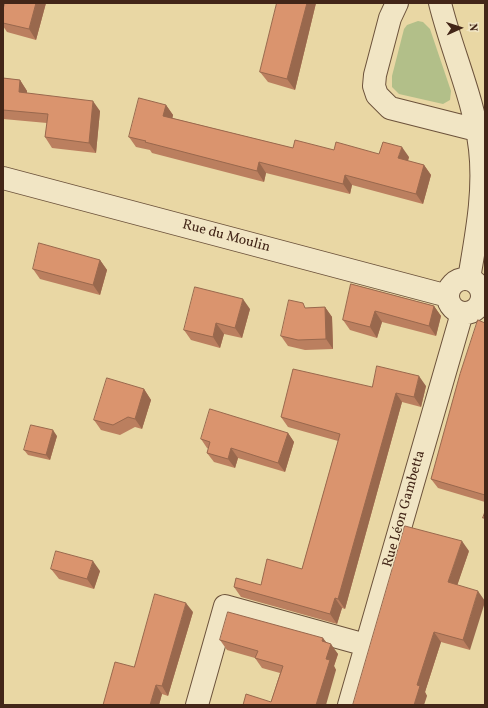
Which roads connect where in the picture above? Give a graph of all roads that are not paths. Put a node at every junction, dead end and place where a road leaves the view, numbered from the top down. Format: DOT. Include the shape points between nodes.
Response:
graph roads {
  1 [pos="397,3"];
  2 [pos="440,3"];
  3 [pos="477,130"];
  4 [pos="3,178"];
  5 [pos="469,279"];
  6 [pos="448,296"];
  7 [pos="476,307"];
  8 [pos="366,645"];
  9 [pos="197,705"];
  10 [pos="349,705"];
  1 -- 3 [label="street" via="390,18 375,75 374,86 377,95 390,108"];
  2 -- 3 [label="street"];
  3 -- 5 [label="street" via="482,168 481,191 476,243"];
  4 -- 6 [label="street, Rue du Moulin"];
  5 -- 6 [label="street" via="455,282"];
  5 -- 7 [label="street" via="481,288 483,296"];
  6 -- 7 [label="street" via="454,310"];
  7 -- 8 [label="street, Rue Léon Gambetta"];
  8 -- 9 [label="street" via="225,606"];
  8 -- 10 [label="street, Rue Léon Gambetta"];
}
